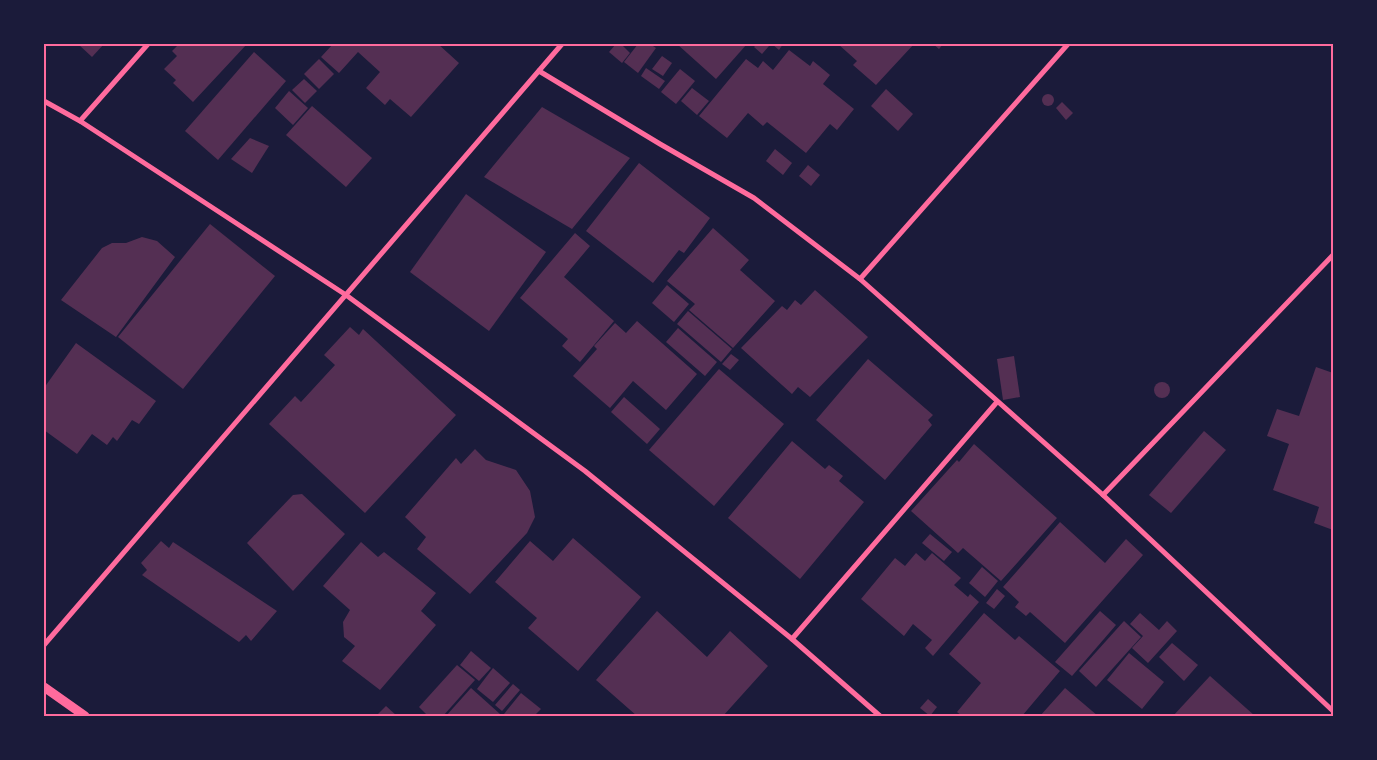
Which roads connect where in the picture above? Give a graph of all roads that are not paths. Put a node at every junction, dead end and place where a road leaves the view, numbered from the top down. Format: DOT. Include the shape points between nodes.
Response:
graph roads {
  1 [pos="148,44"];
  2 [pos="562,44"];
  3 [pos="1068,44"];
  4 [pos="539,71"];
  5 [pos="44,101"];
  6 [pos="80,121"];
  7 [pos="1333,255"];
  8 [pos="860,279"];
  9 [pos="346,295"];
  10 [pos="997,402"];
  11 [pos="1103,495"];
  12 [pos="792,639"];
  13 [pos="44,645"];
  14 [pos="44,687"];
  15 [pos="1333,711"];
  16 [pos="85,716"];
  17 [pos="880,716"];
  1 -- 6 [label="street"];
  2 -- 4 [label="street"];
  3 -- 8 [label="street"];
  4 -- 8 [label="street" via="754,198"];
  4 -- 9 [label="street"];
  5 -- 6 [label="street"];
  6 -- 9 [label="street"];
  7 -- 11 [label="street"];
  8 -- 10 [label="street"];
  9 -- 12 [label="street" via="585,470"];
  9 -- 13 [label="street"];
  10 -- 11 [label="street"];
  10 -- 12 [label="street"];
  11 -- 15 [label="street"];
  12 -- 17 [label="street"];
  14 -- 16 [label="street"];
}
